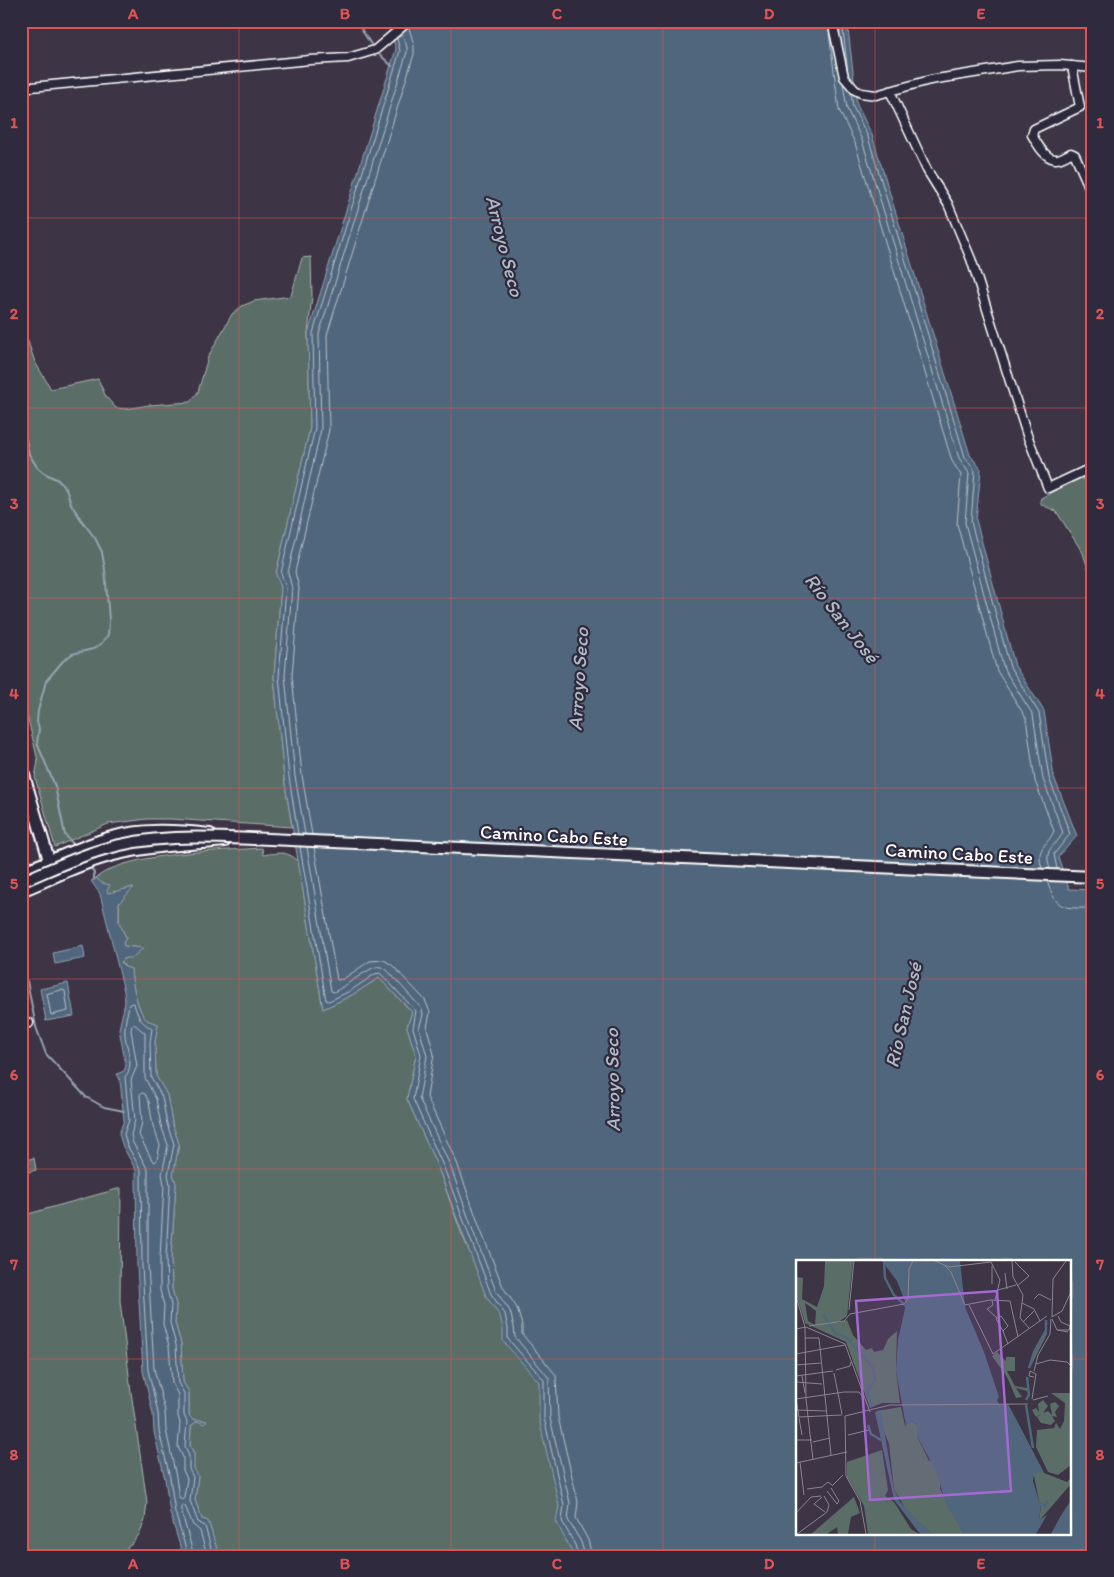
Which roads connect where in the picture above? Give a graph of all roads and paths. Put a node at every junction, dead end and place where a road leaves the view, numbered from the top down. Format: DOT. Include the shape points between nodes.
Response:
graph roads {
  1 [pos="409,21"];
  2 [pos="832,21"];
  3 [pos="1072,66"];
  4 [pos="1093,67"];
  5 [pos="21,88"];
  6 [pos="890,91"];
  7 [pos="1093,196"];
  8 [pos="1093,467"];
  9 [pos="21,765"];
  10 [pos="256,838"];
  11 [pos="21,850"];
  12 [pos="48,861"];
  13 [pos="1093,876"];
  14 [pos="55,877"];
  15 [pos="24,880"];
  1 -- 5 [label="street" via="374,50 348,58"];
  2 -- 6 [label="street" via="844,77 862,94"];
  3 -- 4 [label="street"];
  3 -- 6 [label="street" via="1018,66 930,80"];
  3 -- 7 [label="street" via="1080,107 1034,129 1032,135 1043,152 1054,159 1071,153 1075,155"];
  6 -- 8 [label="street" via="927,170 948,204 971,258 1027,435 1048,488"];
  9 -- 12 [label="main road"];
  10 -- 12 [label="main road, bridge" via="151,830 108,838"];
  10 -- 13 [label="main road, Camino Cabo Este"];
  10 -- 14 [label="main road, bridge" via="138,850 102,858"];
  10 -- 15 [label="main road, Camino Cabo Este, bridge" via="179,838 130,843 101,850"];
  11 -- 15 [label="main road"];
  12 -- 14 [label="main road"];
  12 -- 15 [label="main road"];
  14 -- 15 [label="main road"];
}
